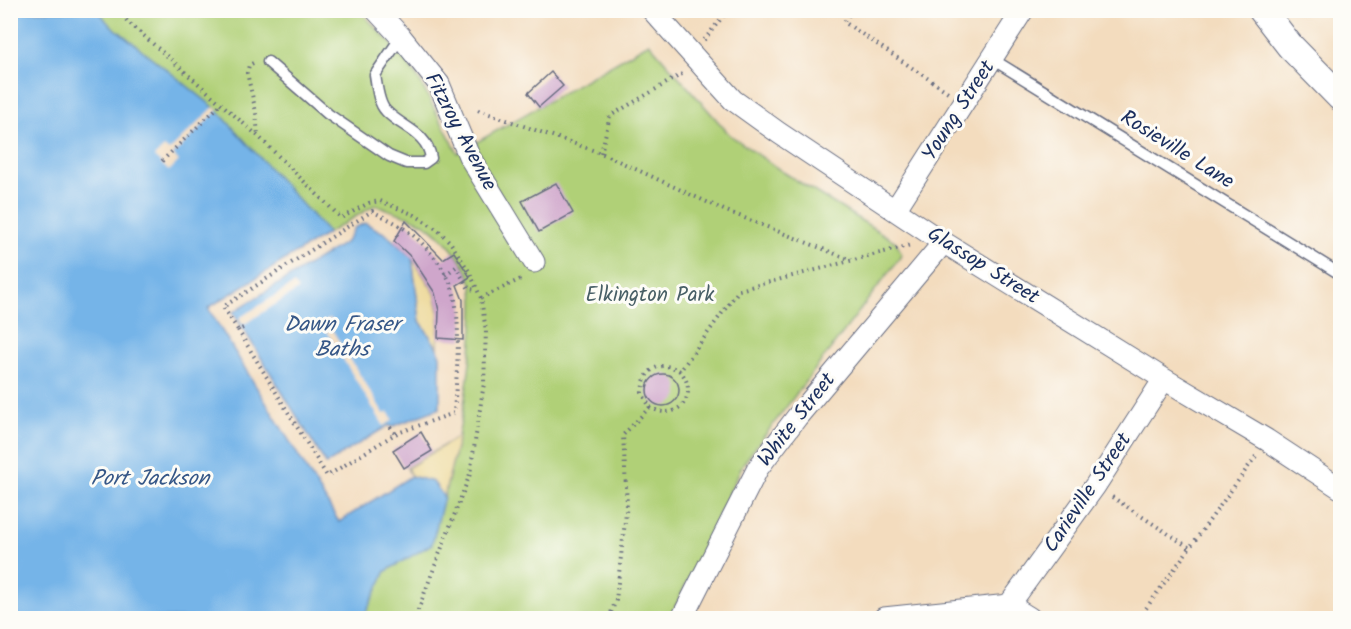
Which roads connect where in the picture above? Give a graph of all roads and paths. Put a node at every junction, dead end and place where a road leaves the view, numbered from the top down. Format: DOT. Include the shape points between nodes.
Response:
graph roads {
  1 [pos="119,10"];
  2 [pos="376,10"];
  3 [pos="652,10"];
  4 [pos="728,10"];
  5 [pos="852,10"];
  6 [pos="1023,10"];
  7 [pos="1262,10"];
  8 [pos="401,37"];
  9 [pos="696,59"];
  10 [pos="992,59"];
  11 [pos="268,62"];
  12 [pos="1341,97"];
  13 [pos="964,103"];
  14 [pos="221,104"];
  15 [pos="478,110"];
  16 [pos="259,137"];
  17 [pos="601,153"];
  18 [pos="162,161"];
  19 [pos="895,210"];
  20 [pos="939,240"];
  21 [pos="851,261"];
  22 [pos="533,268"];
  23 [pos="1341,274"];
  24 [pos="445,275"];
  25 [pos="477,290"];
  26 [pos="481,298"];
  27 [pos="243,328"];
  28 [pos="238,330"];
  29 [pos="680,371"];
  30 [pos="1164,379"];
  31 [pos="650,407"];
  32 [pos="389,425"];
  33 [pos="395,434"];
  34 [pos="1267,440"];
  35 [pos="1095,486"];
  36 [pos="1341,488"];
  37 [pos="1190,548"];
  38 [pos="1004,612"];
  39 [pos="415,618"];
  40 [pos="609,618"];
  41 [pos="686,618"];
  42 [pos="884,618"];
  43 [pos="1030,618"];
  44 [pos="1139,618"];
  1 -- 14 [label="path"];
  2 -- 8 [label="street, Fitzroy Avenue"];
  3 -- 9 [label="street, Glassop Street"];
  4 -- 9 [label="path"];
  5 -- 13 [label="path" via="844,22"];
  6 -- 10 [label="street, Young Street"];
  7 -- 12 [label="street" via="1290,46"];
  8 -- 11 [label="lane" via="375,75 377,91 384,110 420,135 430,150 431,158 424,163 406,163 389,156 328,114"];
  8 -- 22 [label="street, Fitzroy Avenue" via="439,84 469,156"];
  9 -- 17 [label="path" via="610,116"];
  9 -- 19 [label="street, Glassop Street" via="733,100"];
  10 -- 13 [label="street, Young Street"];
  10 -- 23 [label="lane, Rosieville Lane"];
  11 -- 16 [label="path" via="249,64 247,73"];
  13 -- 19 [label="street, Young Street"];
  14 -- 16 [label="path"];
  14 -- 18 [label="path"];
  15 -- 17 [label="path"];
  16 -- 25 [label="path" via="341,218 380,201 415,215 438,230 460,256"];
  17 -- 21 [label="path" via="724,210"];
  19 -- 20 [label="street, Glassop Street"];
  20 -- 21 [label="path"];
  20 -- 30 [label="street, Glassop Street"];
  20 -- 41 [label="street, White Street" via="758,468"];
  21 -- 29 [label="path" via="739,290"];
  22 -- 26 [label="path"];
  24 -- 25 [label="path" via="456,267 469,289"];
  24 -- 28 [label="path" via="430,251 401,226 372,211 223,307"];
  24 -- 33 [label="path" via="456,307 454,413"];
  25 -- 26 [label="path"];
  26 -- 39 [label="path" via="485,355 471,474"];
  27 -- 28 [label="path"];
  28 -- 33 [label="path" via="327,476"];
  29 -- 31 [label="path" via="657,367 645,377 642,393"];
  29 -- 31 [label="path" via="688,383 683,404 664,412"];
  30 -- 34 [label="street, Glassop Street"];
  30 -- 35 [label="street, Carieville Street"];
  31 -- 40 [label="path" via="623,435 627,504 616,600"];
  32 -- 33 [label="path"];
  34 -- 36 [label="street, Glassop Street"];
  34 -- 37 [label="path"];
  35 -- 37 [label="path"];
  35 -- 38 [label="street, Carieville Street"];
  37 -- 44 [label="path"];
  38 -- 42 [label="street"];
  38 -- 43 [label="street"];
}
